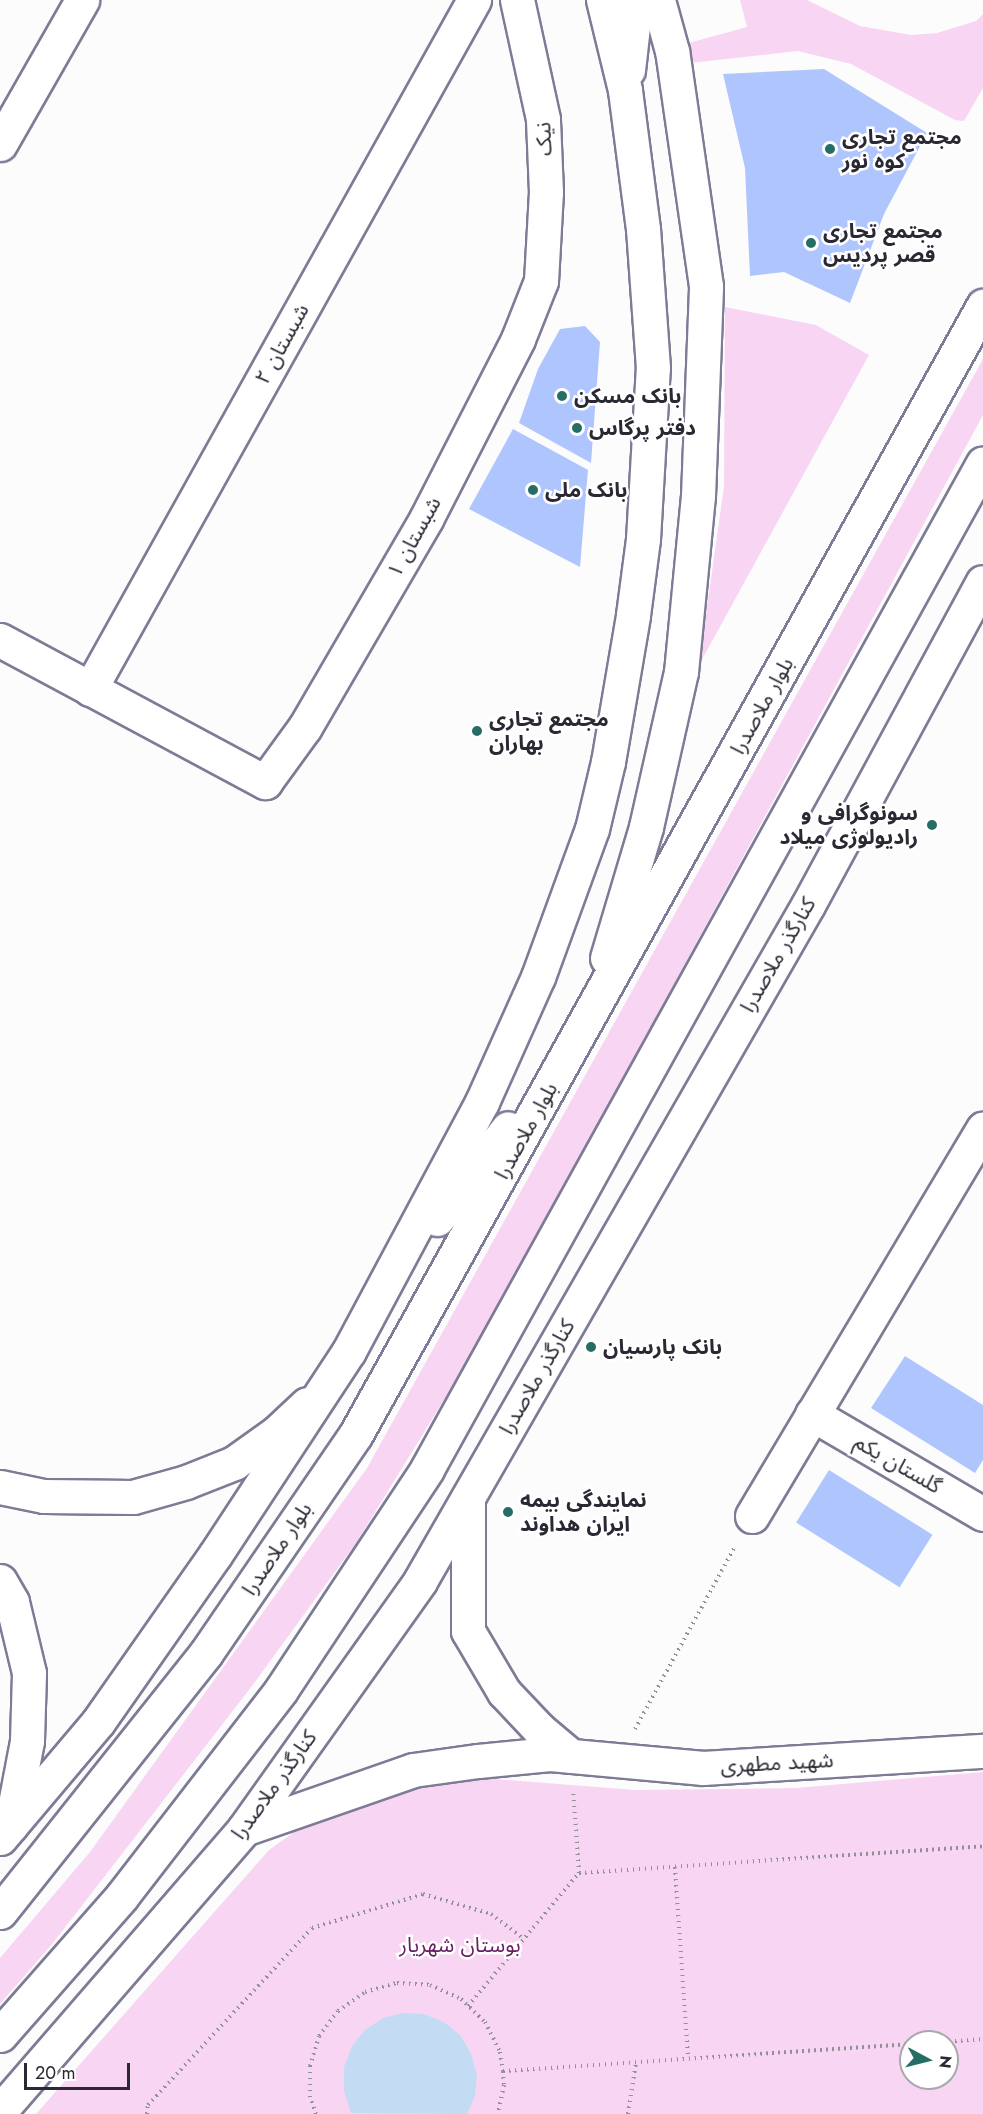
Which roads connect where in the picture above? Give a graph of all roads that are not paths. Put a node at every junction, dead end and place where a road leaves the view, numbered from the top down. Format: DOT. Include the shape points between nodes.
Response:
graph roads {
  1 [pos="82,0"];
  2 [pos="474,0"];
  3 [pos="517,0"];
  4 [pos="603,0"];
  5 [pos="636,0"];
  6 [pos="658,0"];
  7 [pos="625,90"];
  8 [pos="0,144"];
  9 [pos="541,280"];
  10 [pos="983,306"];
  11 [pos="983,463"];
  12 [pos="983,582"];
  13 [pos="0,640"];
  14 [pos="90,688"];
  15 [pos="589,1020"];
  16 [pos="976,1141"];
  17 [pos="389,1278"];
  18 [pos="325,1386"];
  19 [pos="812,1414"];
  20 [pos="0,1487"];
  21 [pos="468,1498"];
  22 [pos="983,1514"];
  23 [pos="752,1516"];
  24 [pos="0,1581"];
  25 [pos="983,1751"];
  26 [pos="571,1756"];
  27 [pos="244,1829"];
  28 [pos="5,1832"];
  29 [pos="0,1912"];
  30 [pos="0,2035"];
  31 [pos="0,2111"];
  1 -- 8 [label="main road"];
  2 -- 14 [label="main road, شبستان ۲"];
  3 -- 9 [label="main road, نیک" via="543,119 546,192"];
  4 -- 7 [label="main road"];
  5 -- 7 [label="main road"];
  6 -- 15 [label="main road" via="672,51 706,286 698,496 681,672 646,827"];
  7 -- 17 [label="main road" via="643,229 653,369 642,539 608,762 592,829 519,1020 482,1102"];
  9 -- 14 [label="main road, شبستان ۱" via="518,339 426,519 305,727 265,782"];
  10 -- 15 [label="main road, بلوار ملاصدرا"];
  11 -- 30 [label="main road" via="427,1469 281,1690 122,1896"];
  12 -- 21 [label="main road, کنارگذر ملاصدرا" via="808,905"];
  13 -- 14 [label="main road"];
  15 -- 17 [label="main road" via="480,1166"];
  15 -- 29 [label="main road, بلوار ملاصدرا" via="356,1434 206,1653"];
  16 -- 19 [label="main road"];
  17 -- 18 [label="main road"];
  18 -- 20 [label="main road" via="276,1433 234,1463 186,1482 133,1497 84,1499"];
  18 -- 28 [label="main road" via="215,1555 98,1722"];
  19 -- 22 [label="main road, گلستان یکم"];
  19 -- 23 [label="main road"];
  21 -- 26 [label="main road" via="468,1630 504,1692 539,1730"];
  21 -- 27 [label="main road, کنارگذر ملاصدرا" via="420,1581"];
  24 -- 28 [label="main road" via="12,1602 29,1673 27,1741"];
  25 -- 26 [label="main road, شهید مطهری" via="703,1768"];
  26 -- 27 [label="main road, شهید مطهری" via="540,1755 413,1770"];
  27 -- 31 [label="main road, کنارگذر ملاصدرا"];
}
